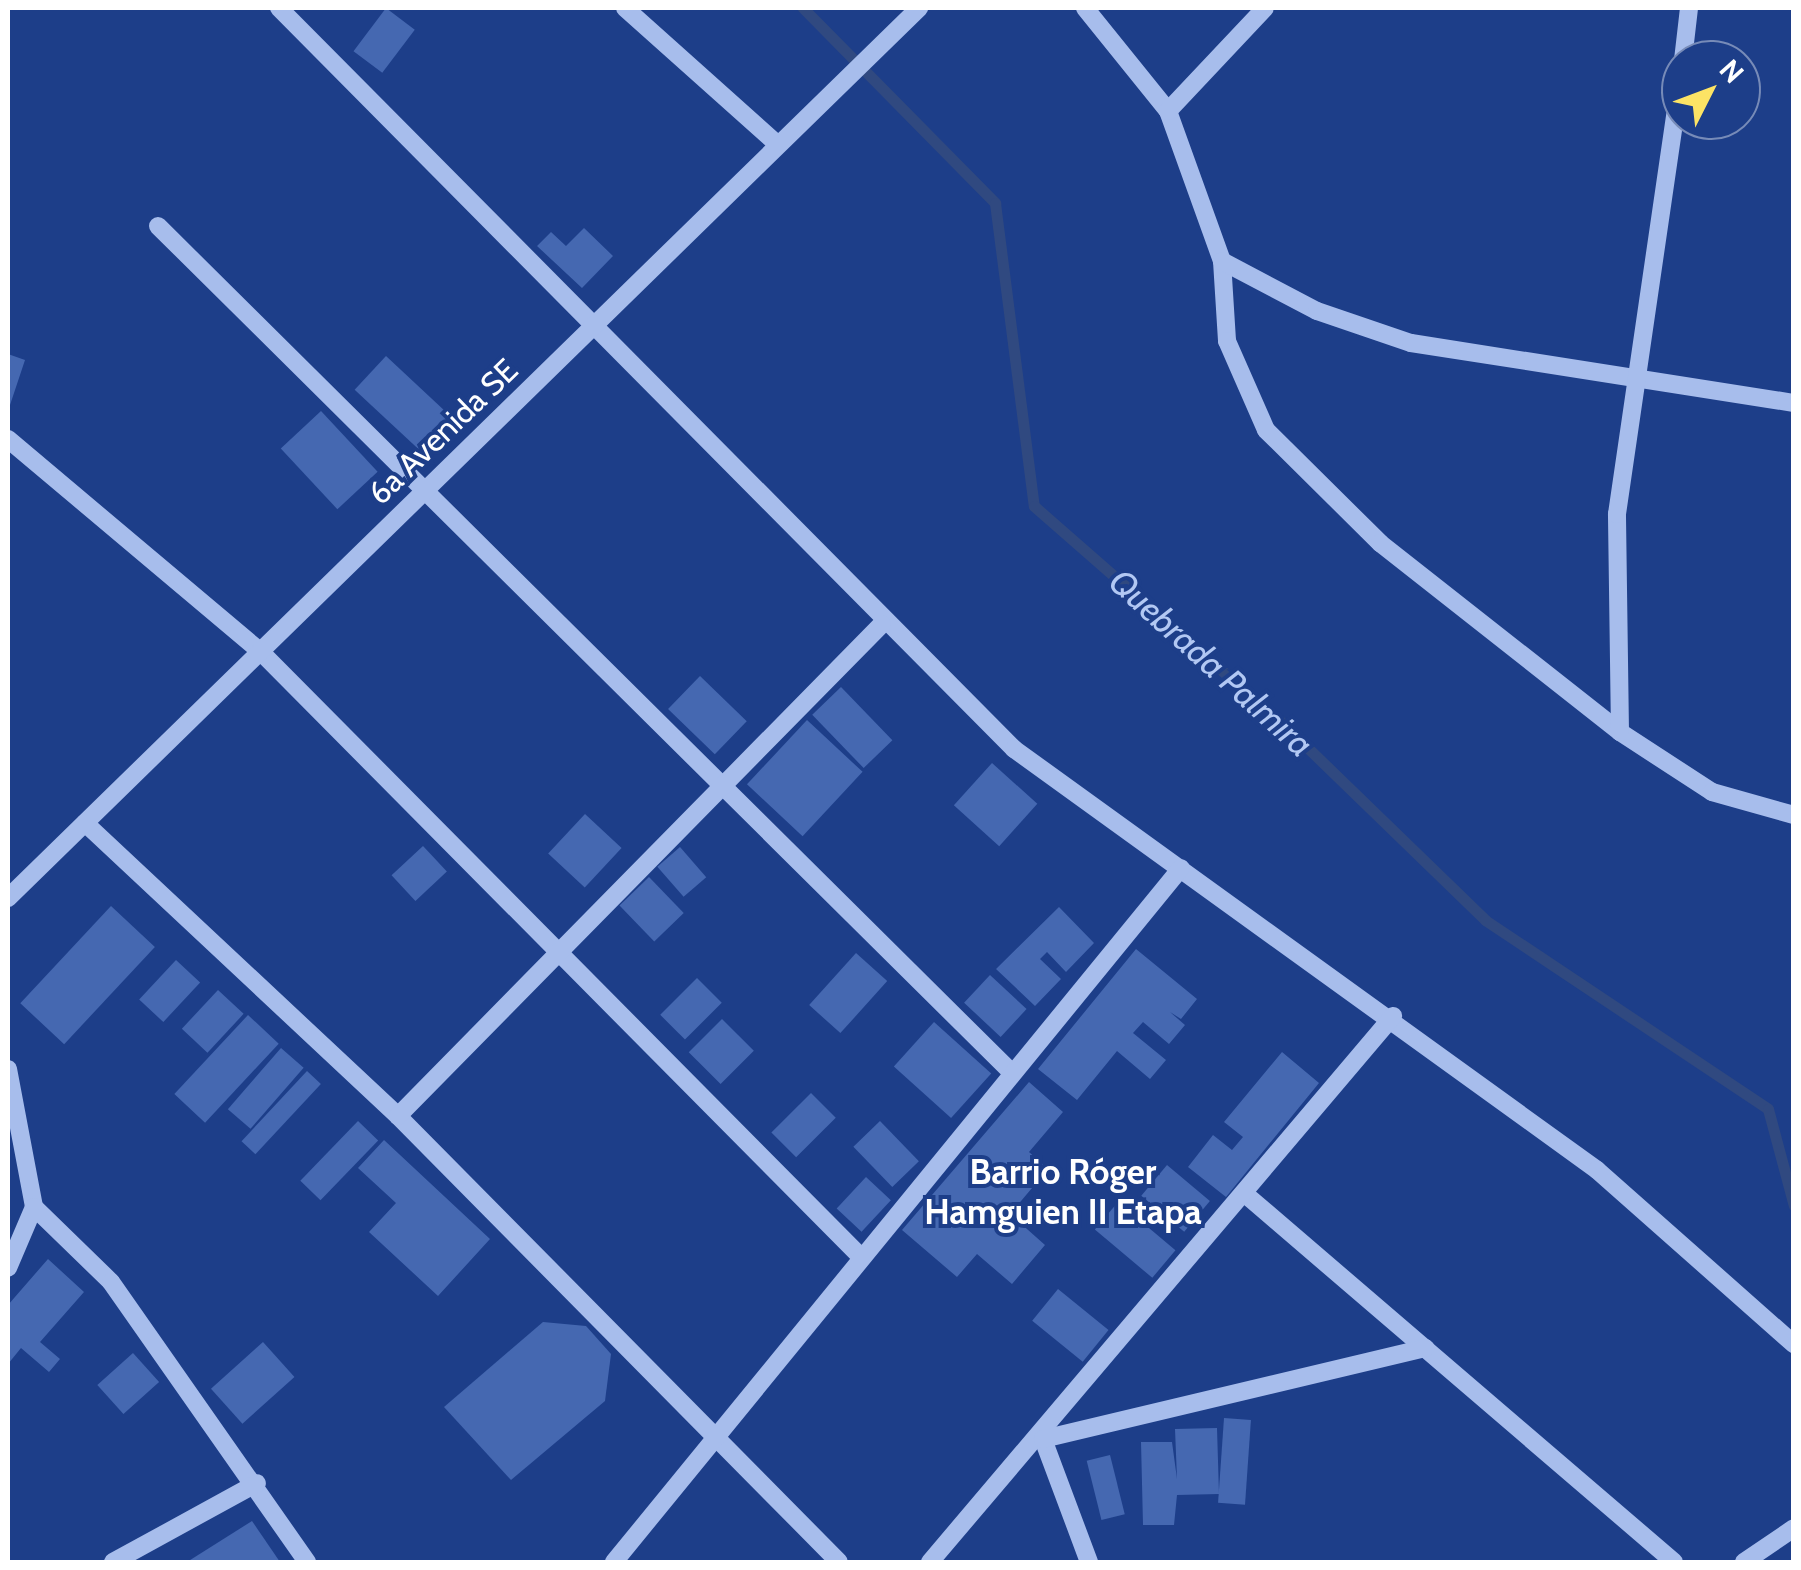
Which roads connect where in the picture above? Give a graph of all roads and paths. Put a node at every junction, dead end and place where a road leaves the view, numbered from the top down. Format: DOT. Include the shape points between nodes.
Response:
graph roads {
  1 [pos="278,8"];
  2 [pos="625,8"];
  3 [pos="919,8"];
  4 [pos="1085,8"];
  5 [pos="1265,8"];
  6 [pos="1689,8"];
  7 [pos="1685,40"];
  8 [pos="1168,111"];
  9 [pos="1673,140"];
  10 [pos="778,145"];
  11 [pos="158,226"];
  12 [pos="1222,261"];
  13 [pos="594,326"];
  14 [pos="1643,375"];
  15 [pos="1794,403"];
  16 [pos="8,439"];
  17 [pos="426,492"];
  18 [pos="882,624"];
  19 [pos="260,651"];
  20 [pos="1620,732"];
  21 [pos="722,786"];
  22 [pos="1794,815"];
  23 [pos="85,824"];
  24 [pos="1181,868"];
  25 [pos="8,898"];
  26 [pos="558,954"];
  27 [pos="1393,1016"];
  28 [pos="8,1069"];
  29 [pos="1010,1071"];
  30 [pos="398,1116"];
  31 [pos="1245,1194"];
  32 [pos="34,1207"];
  33 [pos="861,1257"];
  34 [pos="8,1268"];
  35 [pos="1794,1344"];
  36 [pos="1425,1348"];
  37 [pos="715,1435"];
  38 [pos="1043,1439"];
  39 [pos="257,1484"];
  40 [pos="1794,1528"];
  41 [pos="113,1562"];
  42 [pos="306,1562"];
  43 [pos="614,1562"];
  44 [pos="839,1562"];
  45 [pos="930,1562"];
  46 [pos="1089,1562"];
  47 [pos="1674,1562"];
  48 [pos="1744,1562"];
  1 -- 13 [label="street"];
  2 -- 10 [label="street"];
  3 -- 10 [label="street, 6a Avenida SE"];
  4 -- 8 [label="street"];
  5 -- 8 [label="street"];
  6 -- 7 [label="street"];
  8 -- 12 [label="street"];
  9 -- 14 [label="street"];
  10 -- 13 [label="street, 6a Avenida SE"];
  11 -- 17 [label="street"];
  12 -- 14 [label="street" via="1317,312 1412,343"];
  12 -- 20 [label="street" via="1227,341 1266,430 1380,543"];
  13 -- 17 [label="street, 6a Avenida SE"];
  13 -- 18 [label="street"];
  14 -- 15 [label="street"];
  14 -- 20 [label="street" via="1618,514"];
  16 -- 19 [label="street"];
  17 -- 19 [label="street, 6a Avenida SE"];
  17 -- 21 [label="street"];
  18 -- 21 [label="street"];
  18 -- 24 [label="street" via="1014,749"];
  19 -- 23 [label="street, 6a Avenida SE"];
  19 -- 26 [label="street"];
  20 -- 22 [label="street" via="1712,792"];
  21 -- 26 [label="street"];
  21 -- 29 [label="street"];
  23 -- 25 [label="street, 6a Avenida SE"];
  23 -- 30 [label="street"];
  24 -- 27 [label="street"];
  24 -- 29 [label="street"];
  26 -- 30 [label="street"];
  26 -- 33 [label="street"];
  27 -- 31 [label="street"];
  27 -- 35 [label="street" via="1597,1170"];
  28 -- 32 [label="street"];
  29 -- 33 [label="street"];
  30 -- 37 [label="street"];
  31 -- 36 [label="street"];
  31 -- 38 [label="street"];
  32 -- 34 [label="street"];
  32 -- 39 [label="street" via="112,1282"];
  33 -- 37 [label="street"];
  36 -- 38 [label="street"];
  36 -- 47 [label="street"];
  37 -- 43 [label="street"];
  37 -- 44 [label="street"];
  38 -- 45 [label="street"];
  38 -- 46 [label="street"];
  39 -- 41 [label="street"];
  39 -- 42 [label="street"];
  40 -- 48 [label="street"];
}
